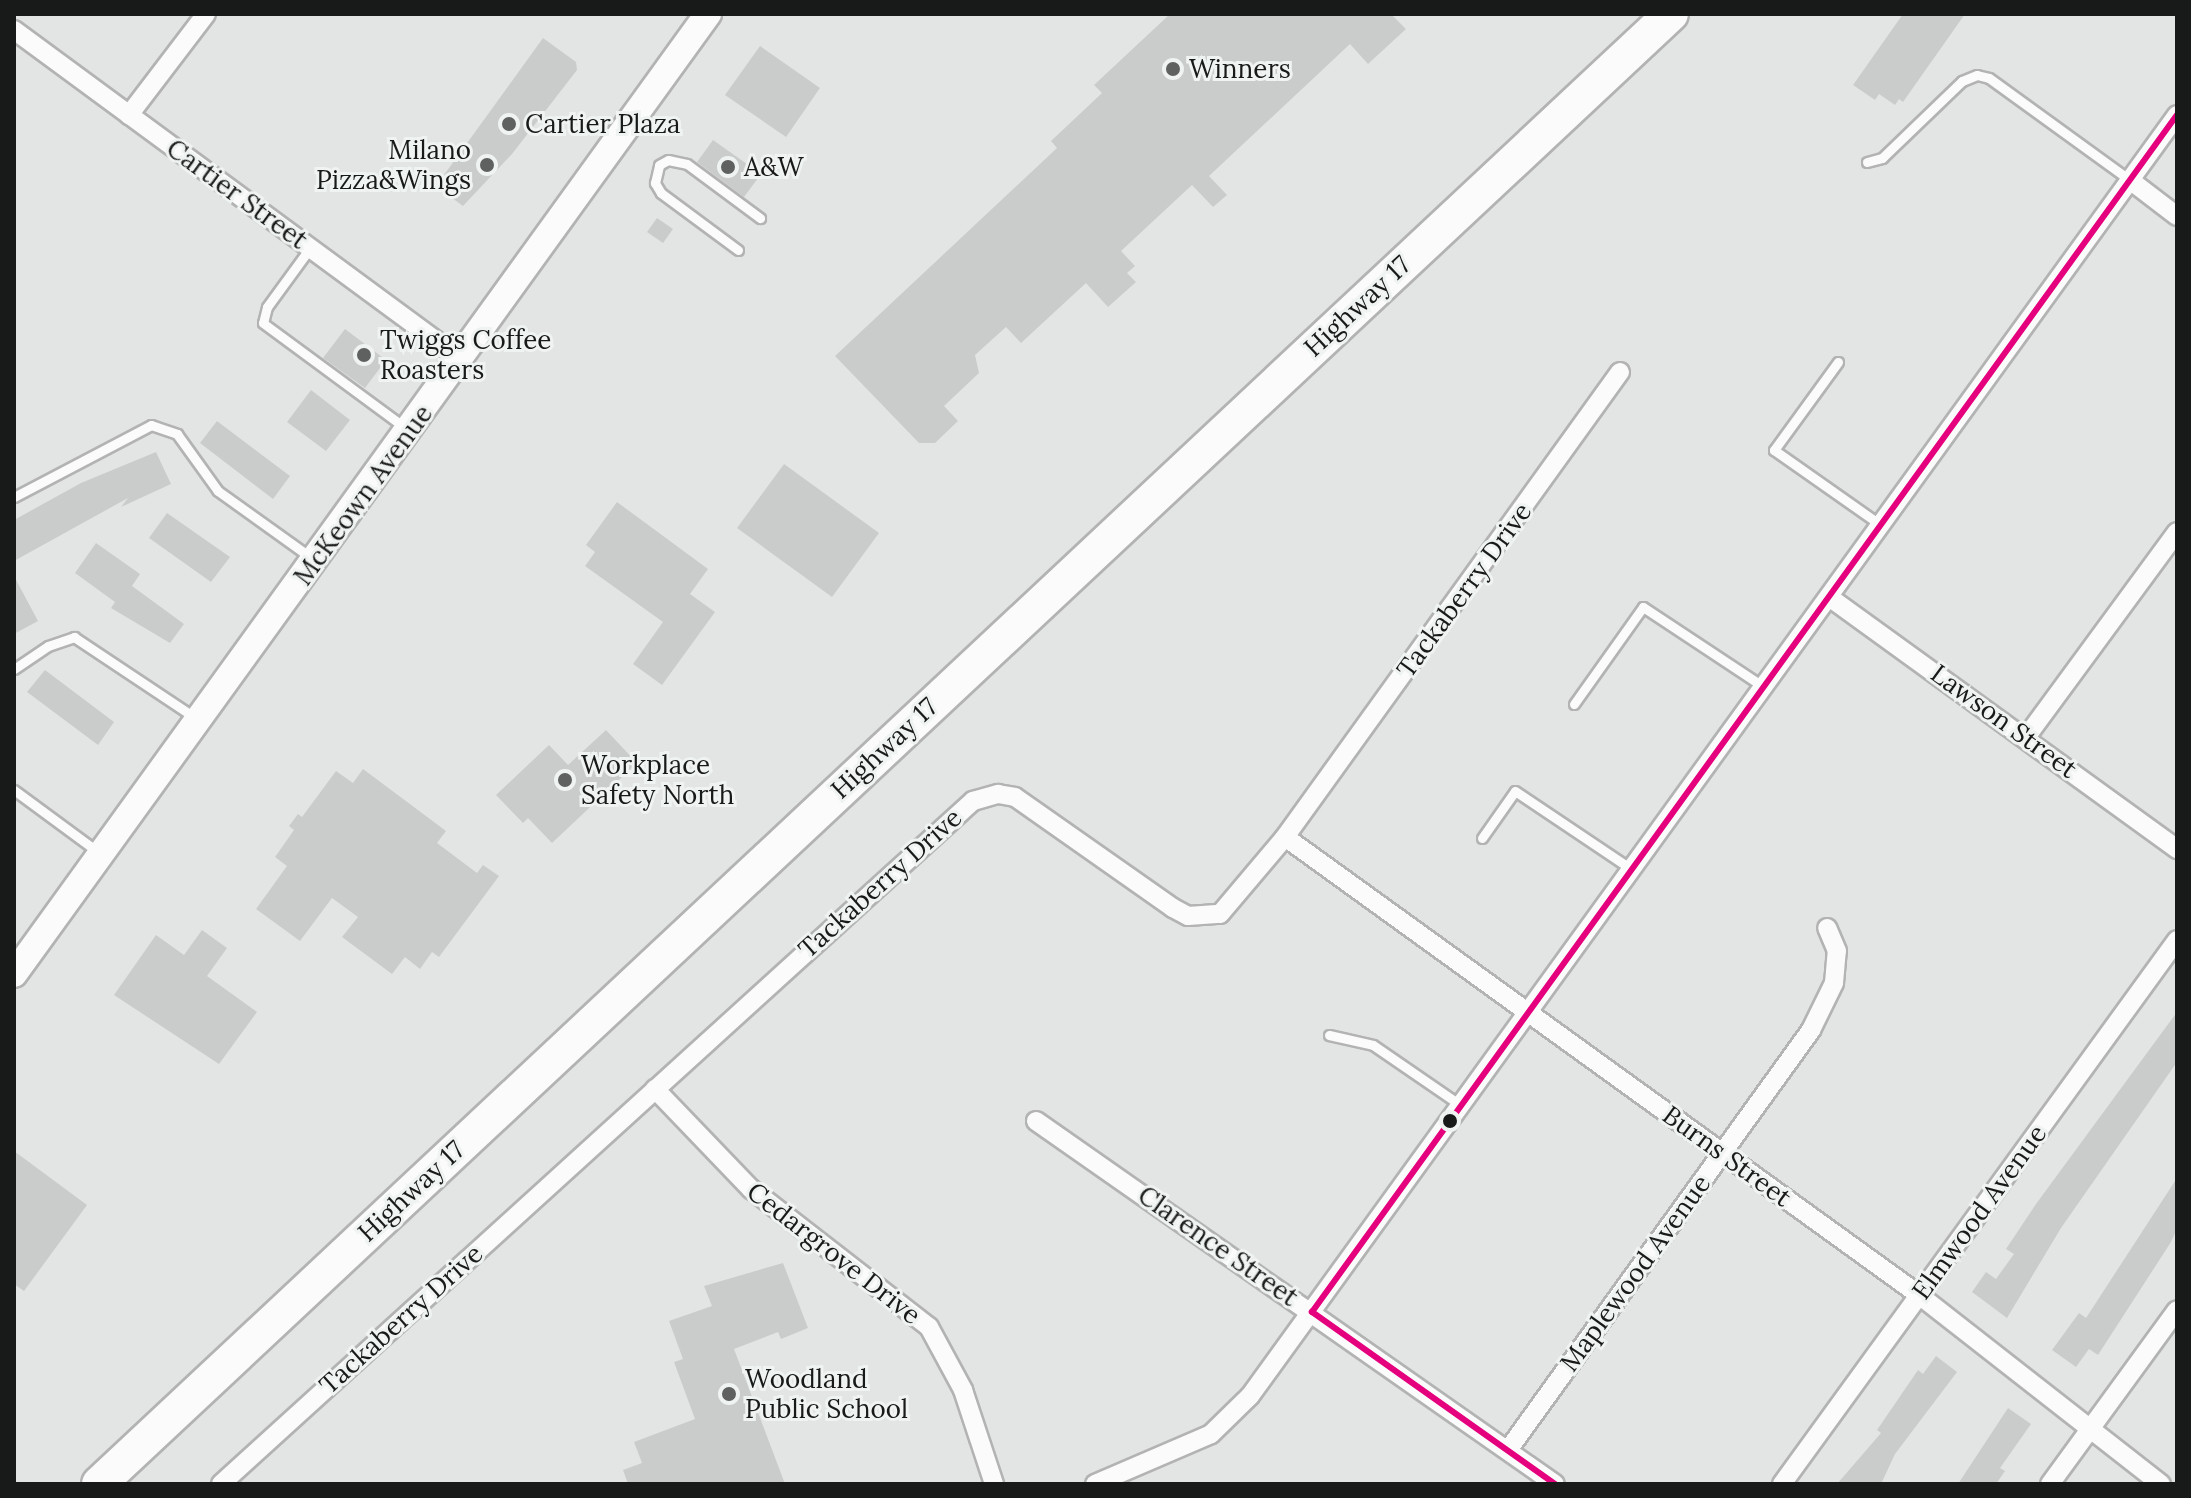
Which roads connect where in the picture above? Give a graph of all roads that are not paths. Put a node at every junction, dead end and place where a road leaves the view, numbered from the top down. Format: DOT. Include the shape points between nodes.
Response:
graph roads {
  1 [pos="206,14"];
  2 [pos="708,14"];
  3 [pos="1671,14"];
  4 [pos="14,30"];
  5 [pos="129,115"];
  6 [pos="2177,115"];
  7 [pos="1867,162"];
  8 [pos="2130,180"];
  9 [pos="2177,216"];
  10 [pos="760,218"];
  11 [pos="310,248"];
  12 [pos="738,250"];
  13 [pos="461,359"];
  14 [pos="1838,362"];
  15 [pos="1620,372"];
  16 [pos="410,431"];
  17 [pos="14,497"];
  18 [pos="1882,526"];
  19 [pos="2177,532"];
  20 [pos="317,561"];
  21 [pos="1829,597"];
  22 [pos="14,669"];
  23 [pos="1764,687"];
  24 [pos="1574,704"];
  25 [pos="200,721"];
  26 [pos="2027,736"];
  27 [pos="14,790"];
  28 [pos="1285,837"];
  29 [pos="1482,838"];
  30 [pos="2177,849"];
  31 [pos="100,854"];
  32 [pos="1631,869"];
  33 [pos="1827,928"];
  34 [pos="2177,940"];
  35 [pos="14,974"];
  36 [pos="1526,1010"];
  37 [pos="1329,1035"];
  38 [pos="655,1089"];
  39 [pos="1459,1104"];
  40 [pos="1036,1121"];
  41 [pos="1722,1153"];
  42 [pos="1919,1295"];
  43 [pos="2177,1310"];
  44 [pos="1312,1312"];
  45 [pos="2089,1430"];
  46 [pos="1508,1450"];
  47 [pos="99,1484"];
  48 [pos="221,1484"];
  49 [pos="994,1484"];
  50 [pos="1095,1484"];
  51 [pos="1555,1484"];
  52 [pos="1782,1484"];
  53 [pos="2050,1484"];
  54 [pos="2161,1484"];
  1 -- 5 [label="street"];
  2 -- 13 [label="street, McKeown Avenue"];
  3 -- 47 [label="highway, Highway 17"];
  4 -- 5 [label="street, Cartier Street"];
  5 -- 11 [label="street, Cartier Street"];
  6 -- 8 [label="street"];
  7 -- 8 [label="lane" via="1882,158 1962,81 1977,75 1989,78"];
  8 -- 9 [label="street"];
  8 -- 18 [label="street"];
  10 -- 12 [label="lane" via="687,164 668,160 659,165 655,183 661,193"];
  11 -- 13 [label="street, Cartier Street"];
  11 -- 16 [label="lane" via="267,307 263,323"];
  13 -- 16 [label="street, McKeown Avenue"];
  14 -- 18 [label="lane" via="1774,450"];
  15 -- 28 [label="street, Tackaberry Drive"];
  16 -- 20 [label="street, McKeown Avenue"];
  17 -- 20 [label="lane" via="151,425 177,434 218,491"];
  18 -- 21 [label="street"];
  19 -- 26 [label="street"];
  20 -- 25 [label="street, McKeown Avenue"];
  21 -- 23 [label="street"];
  21 -- 26 [label="street, Lawson Street"];
  22 -- 25 [label="lane" via="48,646 74,637"];
  23 -- 24 [label="lane" via="1643,607"];
  23 -- 32 [label="street"];
  25 -- 31 [label="street, McKeown Avenue"];
  26 -- 30 [label="street, Lawson Street"];
  27 -- 31 [label="lane"];
  28 -- 36 [label="street, Burns Street"];
  28 -- 38 [label="street, Tackaberry Drive" via="1220,914 1188,916 1030,805 1015,797 985,796 958,810"];
  29 -- 32 [label="lane" via="1515,791"];
  31 -- 35 [label="street, McKeown Avenue"];
  32 -- 36 [label="street"];
  33 -- 41 [label="street, Maplewood Avenue" via="1837,951 1826,1002"];
  34 -- 42 [label="street, Elmwood Avenue"];
  36 -- 39 [label="street"];
  36 -- 41 [label="street, Burns Street"];
  37 -- 39 [label="lane" via="1373,1045"];
  38 -- 48 [label="street, Tackaberry Drive"];
  38 -- 49 [label="street, Cedargrove Drive" via="751,1189 929,1327 963,1390"];
  39 -- 44 [label="street"];
  40 -- 44 [label="street, Clarence Street"];
  41 -- 42 [label="street, Burns Street"];
  41 -- 46 [label="street, Maplewood Avenue"];
  42 -- 45 [label="street, Burns Street"];
  42 -- 52 [label="street, Elmwood Avenue"];
  43 -- 45 [label="street"];
  44 -- 46 [label="street, Clarence Street"];
  44 -- 50 [label="street" via="1250,1396 1211,1434"];
  45 -- 53 [label="street"];
  45 -- 54 [label="street, Burns Street"];
  46 -- 51 [label="street, Clarence Street"];
}
